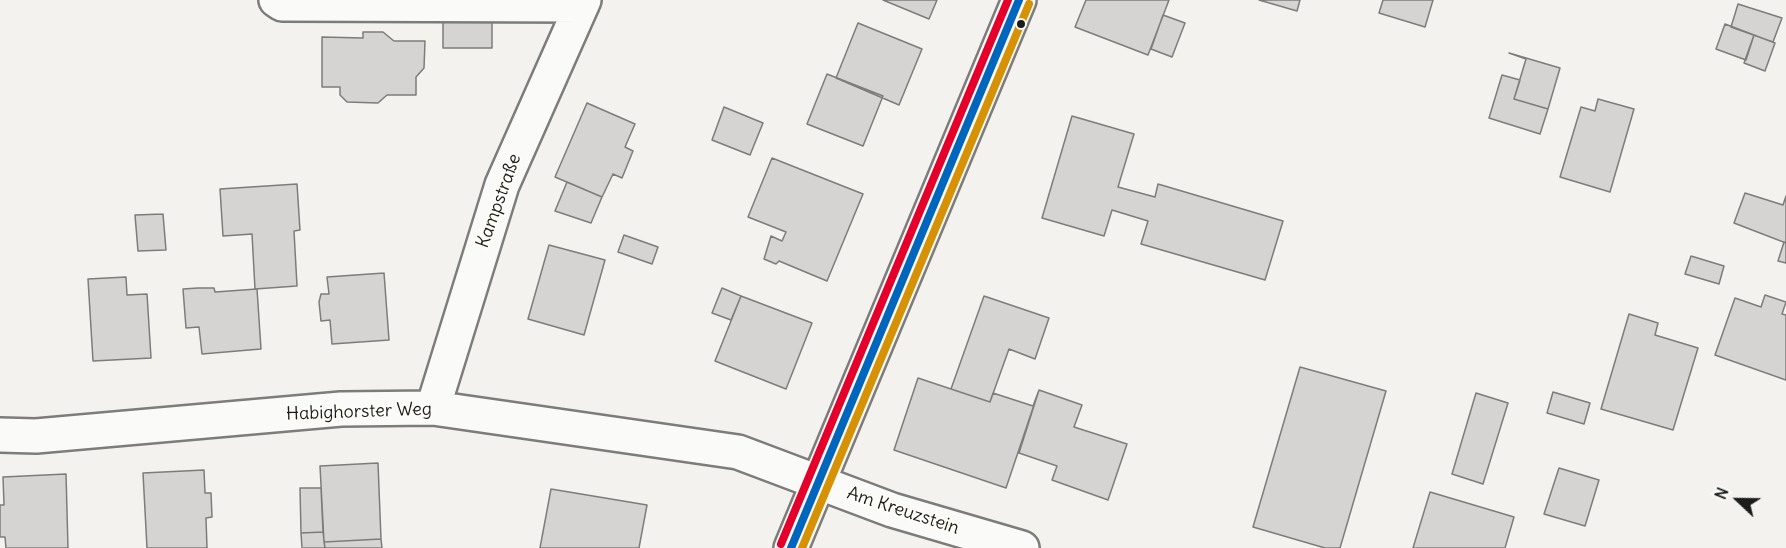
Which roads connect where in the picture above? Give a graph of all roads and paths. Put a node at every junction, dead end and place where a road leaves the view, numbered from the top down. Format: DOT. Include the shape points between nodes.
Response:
graph roads {
  1 [pos="276,0"];
  2 [pos="1019,0"];
  3 [pos="583,3"];
  4 [pos="433,408"];
  5 [pos="0,435"];
  6 [pos="819,483"];
  7 [pos="791,548"];
  8 [pos="1022,548"];
  1 -- 3 [label="street" via="282,4"];
  2 -- 6 [label="street"];
  3 -- 4 [label="street, Kampstraße" via="501,185"];
  4 -- 5 [label="street, Habighorster Weg" via="341,409 36,436"];
  4 -- 6 [label="street, Habighorster Weg" via="738,452"];
  6 -- 7 [label="street"];
  6 -- 8 [label="street, Am Kreuzstein" via="892,510"];
}
